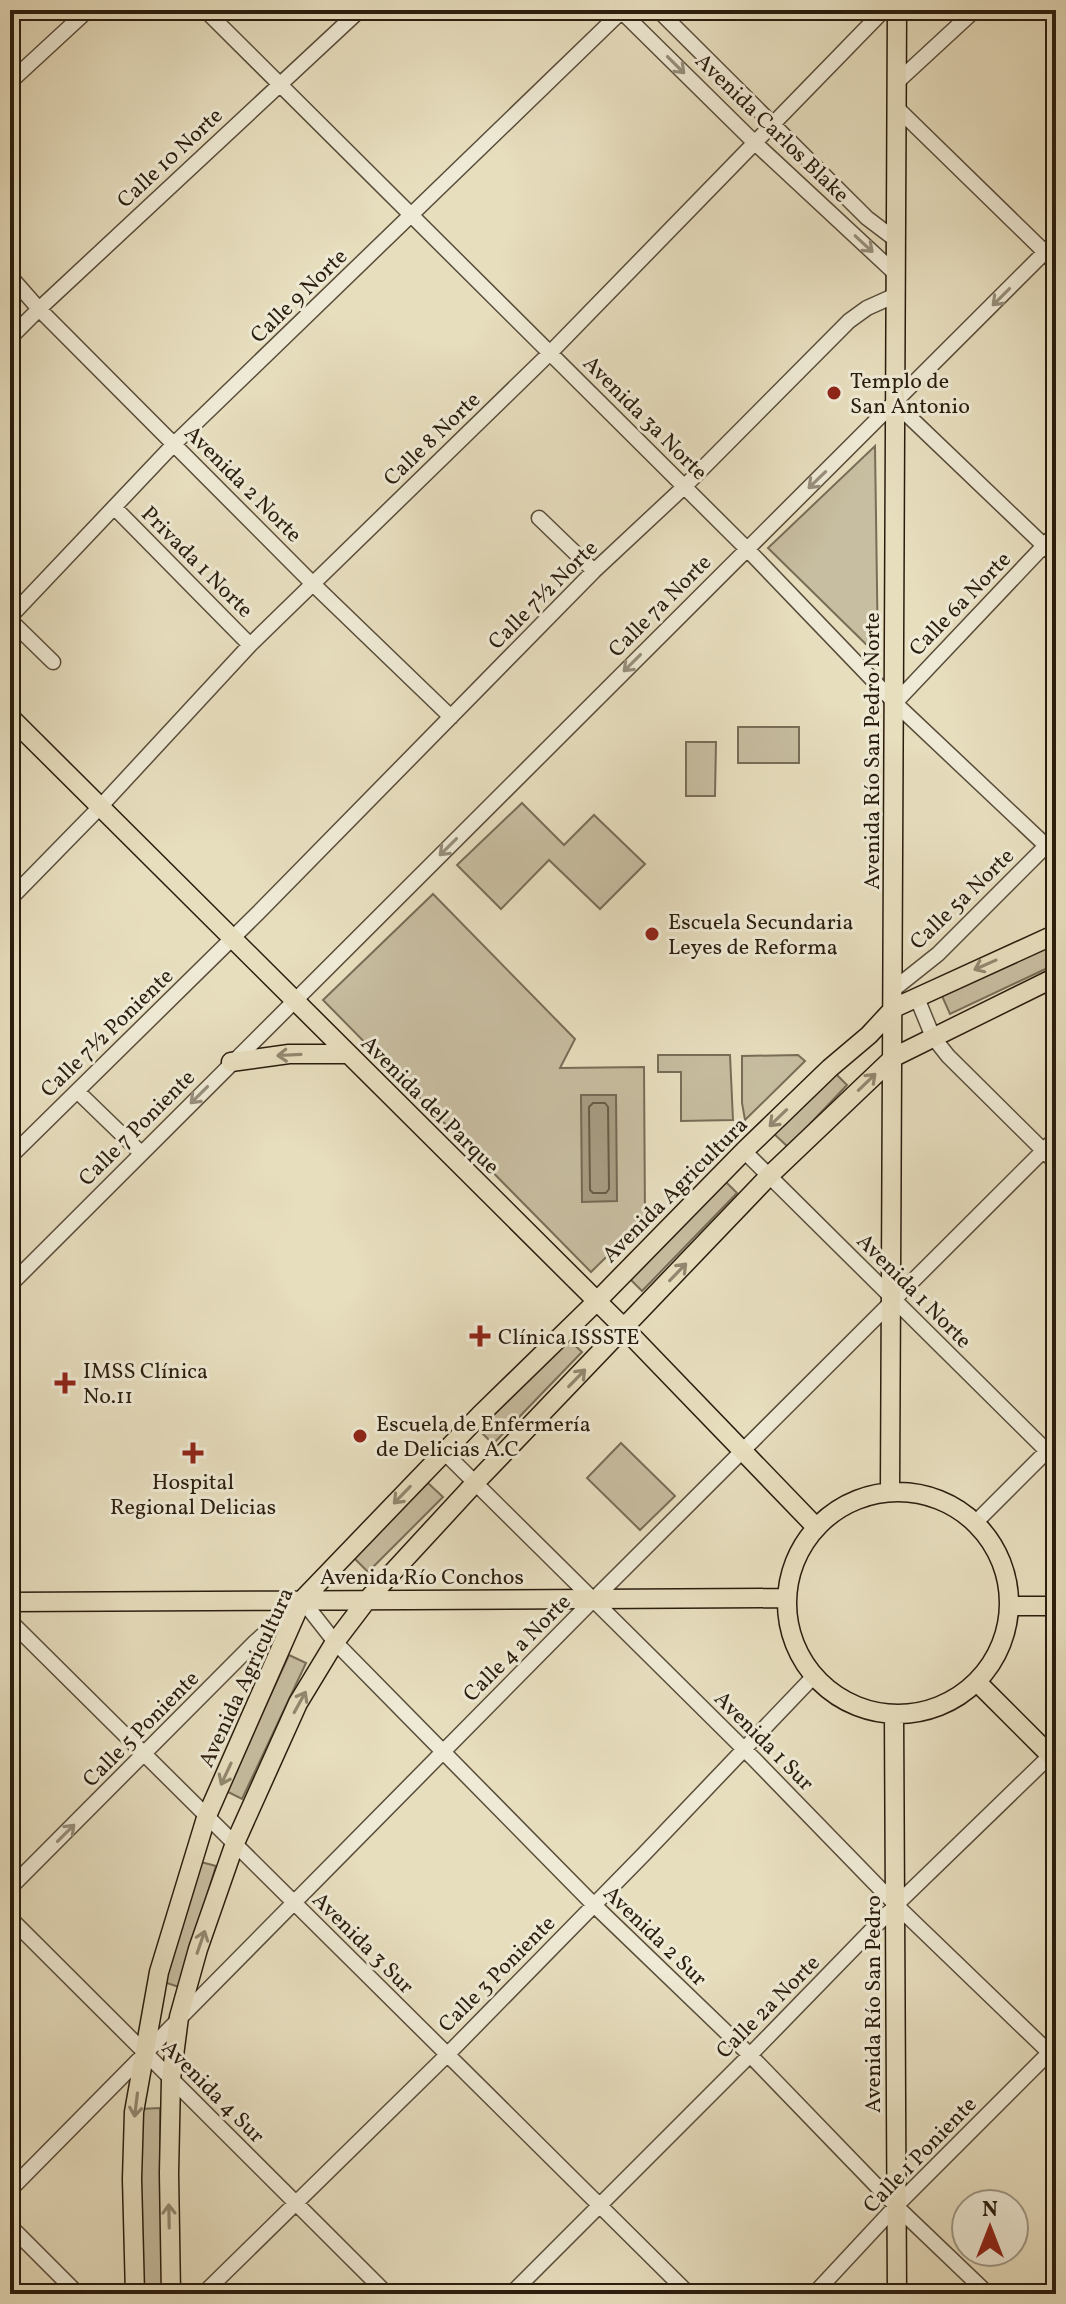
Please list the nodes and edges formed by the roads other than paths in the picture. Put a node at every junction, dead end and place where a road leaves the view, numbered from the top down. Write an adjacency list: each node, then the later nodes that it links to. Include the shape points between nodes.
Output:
1 (88, 10): 9 (street)
2 (205, 10): 11 (street, Avenida 3a Norte)
3 (360, 10): 11 (street, Calle 10 Norte)
4 (622, 10): 14 (street, Avenida Carlos Blake, one-way to 14); 15 (street, Calle 9 Norte)
5 (658, 10): 13 (street, Avenida Carlos Blake)
6 (884, 10): 13 (street, Calle 8 Norte)
7 (897, 10): 10 (main road, Avenida Río San Pedro Norte)
8 (975, 10): 10 (street)
9 (10, 82)
10 (897, 82): 12 (main road, Avenida Río San Pedro Norte)
11 (280, 85): 15 (street, Avenida 3a Norte); 22 (street, Calle 10 Norte)
12 (896, 107): 16 (main road, Avenida Río San Pedro Norte); 18 (street)
13 (772, 124): 14 (street, Calle 8 Norte); 16 (street, Avenida Carlos Blake)
14 (754, 142): 19 (street, Avenida Carlos Blake, one-way to 19); 24 (street, Calle 8 Norte)
15 (412, 216): 24 (street, Avenida 3a Norte); 26 (street, Calle 9 Norte)
16 (896, 240): 19 (main road, Avenida Río San Pedro Norte)
17 (1056, 241): 18 (street, Calle 7a Norte)
18 (1050, 258): 25 (street, Calle 7a Norte, one-way to 25)
19 (896, 274): 21 (main road, Avenida Río San Pedro Norte)
20 (10, 276): 22 (street, Avenida 2 Norte)
21 (896, 295): 25 (main road, Avenida Río San Pedro Norte); 27 (street, Calle 7½ Norte, via 849,321)
22 (39, 309): 23 (street, Calle 10 Norte); 26 (street, Avenida 2 Norte)
23 (10, 338)
24 (550, 353): 27 (street, Avenida 3a Norte); 35 (street, Calle 8 Norte)
25 (896, 404): 31 (street); 32 (street, Calle 7a Norte, one-way to 32); 39 (main road, Avenida Río San Pedro Norte)
26 (174, 444): 28 (street, Calle 9 Norte); 35 (street, Avenida 2 Norte)
27 (685, 486): 32 (street, Avenida 3a Norte); 34 (street, Calle 7½ Norte)
28 (114, 507): 36 (street, Calle 9 Norte); 37 (street, Privada 1 Norte)
29 (539, 518): 34 (street)
30 (1056, 533): 31 (street, Calle 6a Norte)
31 (1044, 545): 33 (street); 39 (street, Calle 6a Norte)
32 (747, 549): 39 (street, Avenida 3a Norte); 50 (street, Calle 7a Norte, one-way to 50)
33 (1056, 557)
34 (594, 571): 41 (street, Calle 7½ Norte)
35 (313, 584): 37 (street, Calle 8 Norte); 41 (street, Avenida 2 Norte)
36 (10, 619): 38 (street)
37 (250, 645): 42 (street, Calle 8 Norte)
38 (53, 662)
39 (895, 703): 43 (street, Avenida 3a Norte); 49 (main road, Avenida Río San Pedro Norte)
40 (10, 717): 42 (main road, Avenida del Parque)
41 (451, 717): 46 (street, Calle 7½ Norte)
42 (100, 807): 44 (street, Calle 8 Norte); 46 (main road, Avenida del Parque)
43 (1053, 846): 49 (street, Calle 5a Norte)
44 (10, 899)
45 (1056, 934): 48 (main road, Avenida Agricultura, one-way to 48)
46 (232, 938): 50 (main road, Avenida del Parque); 55 (street, Calle 7½ Poniente)
47 (1056, 977): 51 (main road)
48 (917, 998): 49 (main road, Avenida Agricultura); 51 (street)
49 (894, 999): 53 (main road, Avenida Río San Pedro Norte); 57 (main road, Avenida Agricultura, one-way to 57, via 869,1035)
50 (294, 1000): 52 (main road, Avenida del Parque); 54 (street, Calle 7 Poniente)
51 (933, 1037): 53 (main road); 58 (street)
52 (347, 1054): 54 (main road, one-way to 54); 65 (main road, Avenida del Parque)
53 (894, 1057): 62 (main road, one-way to 53); 64 (main road, Avenida Río San Pedro Norte)
54 (231, 1062): 59 (street, Calle 7 Poniente, one-way to 59)
55 (77, 1091): 59 (street); 60 (street, Calle 7½ Poniente)
56 (1056, 1138): 58 (street, Calle 4 a Norte)
57 (744, 1151): 62 (street, Avenida 1 Norte); 65 (main road, Avenida Agricultura)
58 (1043, 1151): 61 (street); 64 (street, Calle 4 a Norte)
59 (141, 1153): 63 (street, Calle 7 Poniente)
60 (10, 1157)
61 (1056, 1163)
62 (770, 1175): 64 (street, Avenida 1 Norte); 66 (main road, one-way to 62)
63 (10, 1285)
64 (893, 1299): 67 (street, Calle 4 a Norte); 68 (street, Avenida 1 Norte); 71 (main road, Avenida Río San Pedro Norte)
65 (596, 1302): 66 (main road, Avenida del Parque); 69 (main road, Avenida Agricultura)
66 (624, 1328): 67 (main road, Avenida del Parque); 70 (main road, one-way to 66)
67 (743, 1451): 73 (main road, Avenida del Parque); 75 (street, Calle 4 a Norte)
68 (1053, 1451): 72 (street)
69 (444, 1452): 70 (street, Avenida 1 Sur); 76 (main road, Avenida Agricultura, one-way to 76)
70 (475, 1483): 75 (street, Avenida 1 Sur); 77 (main road)
71 (890, 1491): 72 (main road, via 921,1493 951,1504); 73 (main road, via 838,1509)
72 (976, 1522): 79 (main road, via 995,1546 1007,1575)
73 (816, 1527): 74 (main road, via 791,1572)
74 (787, 1598): 75 (main road, Avenida Río Conchos); 83 (main road, via 798,1653)
75 (594, 1599): 77 (main road, Avenida Río Conchos); 86 (street, Avenida 1 Sur); 87 (street, Calle 4 a Norte)
76 (302, 1600): 77 (main road, Avenida Río Conchos); 78 (main road, Avenida Río Conchos); 82 (street, Avenida 2 Sur); 88 (street, Calle 5 Poniente); 90 (main road, Avenida Agricultura, one-way to 90)
77 (367, 1600): 82 (main road)
78 (10, 1602)
79 (1011, 1606): 80 (main road); 84 (main road, via 995,1660)
80 (1056, 1606)
81 (10, 1621): 88 (street, Avenida 3 Sur)
82 (335, 1642): 87 (street, Avenida 2 Sur); 91 (main road, one-way to 82, via 298,1703)
83 (814, 1676): 85 (main road, via 850,1703); 86 (street, Calle 3 Poniente)
84 (977, 1682): 85 (main road, via 953,1700 924,1711); 89 (main road)
85 (894, 1714): 95 (main road, Avenida Río San Pedro)
86 (743, 1749): 94 (street, Calle 3 Poniente); 95 (street, Avenida 1 Sur)
87 (443, 1752): 93 (street, Calle 4 a Norte); 94 (street, Avenida 2 Sur)
88 (144, 1756): 90 (street, Avenida 3 Sur); 92 (street, Calle 5 Poniente, one-way to 88)
89 (1054, 1756): 95 (street, Calle 2a Norte)
90 (206, 1818): 91 (street, Avenida 3 Sur); 98 (main road, Avenida Agricultura, via 159,1972)
91 (235, 1843): 93 (street, Avenida 3 Sur); 97 (main road, one-way to 91)
92 (10, 1888)
93 (293, 1902): 97 (street, Calle 4 a Norte); 100 (street, Avenida 3 Sur)
94 (594, 1905): 100 (street, Calle 3 Poniente); 101 (street, Avenida 2 Sur)
95 (896, 1905): 99 (street, Avenida 1 Sur); 101 (street, Calle 2a Norte); 106 (main road, Avenida Río San Pedro)
96 (10, 1918): 98 (street, Avenida 4 Sur)
97 (179, 2017): 98 (street, Calle 4 a Norte); 102 (main road)
98 (144, 2052): 102 (street, Avenida 4 Sur); 103 (street, Calle 4 a Norte); 109 (main road, Avenida Agricultura, one-way to 109, via 134,2112)
99 (1054, 2052): 106 (street, Calle 1 Poniente)
100 (447, 2055): 104 (street, Calle 3 Poniente); 105 (street, Avenida 3 Sur)
101 (750, 2055): 105 (street, Calle 2a Norte); 106 (street, Avenida 2 Sur)
102 (171, 2079): 104 (street, Avenida 4 Sur); 110 (main road, one-way to 102)
103 (10, 2190)
104 (295, 2203): 111 (street, Calle 3 Poniente); 112 (street, Avenida 4 Sur)
105 (601, 2205): 113 (street, Calle 2a Norte); 114 (street, Avenida 3 Sur)
106 (896, 2206): 115 (street, Calle 1 Poniente); 116 (main road, Avenida Río San Pedro); 117 (street, Avenida 2 Sur)
107 (10, 2226): 108 (street)
108 (78, 2294)
109 (135, 2294)
110 (171, 2294)
111 (203, 2294)
112 (387, 2294)
113 (511, 2294)
114 (689, 2294)
115 (814, 2294)
116 (897, 2294)
117 (988, 2294)

